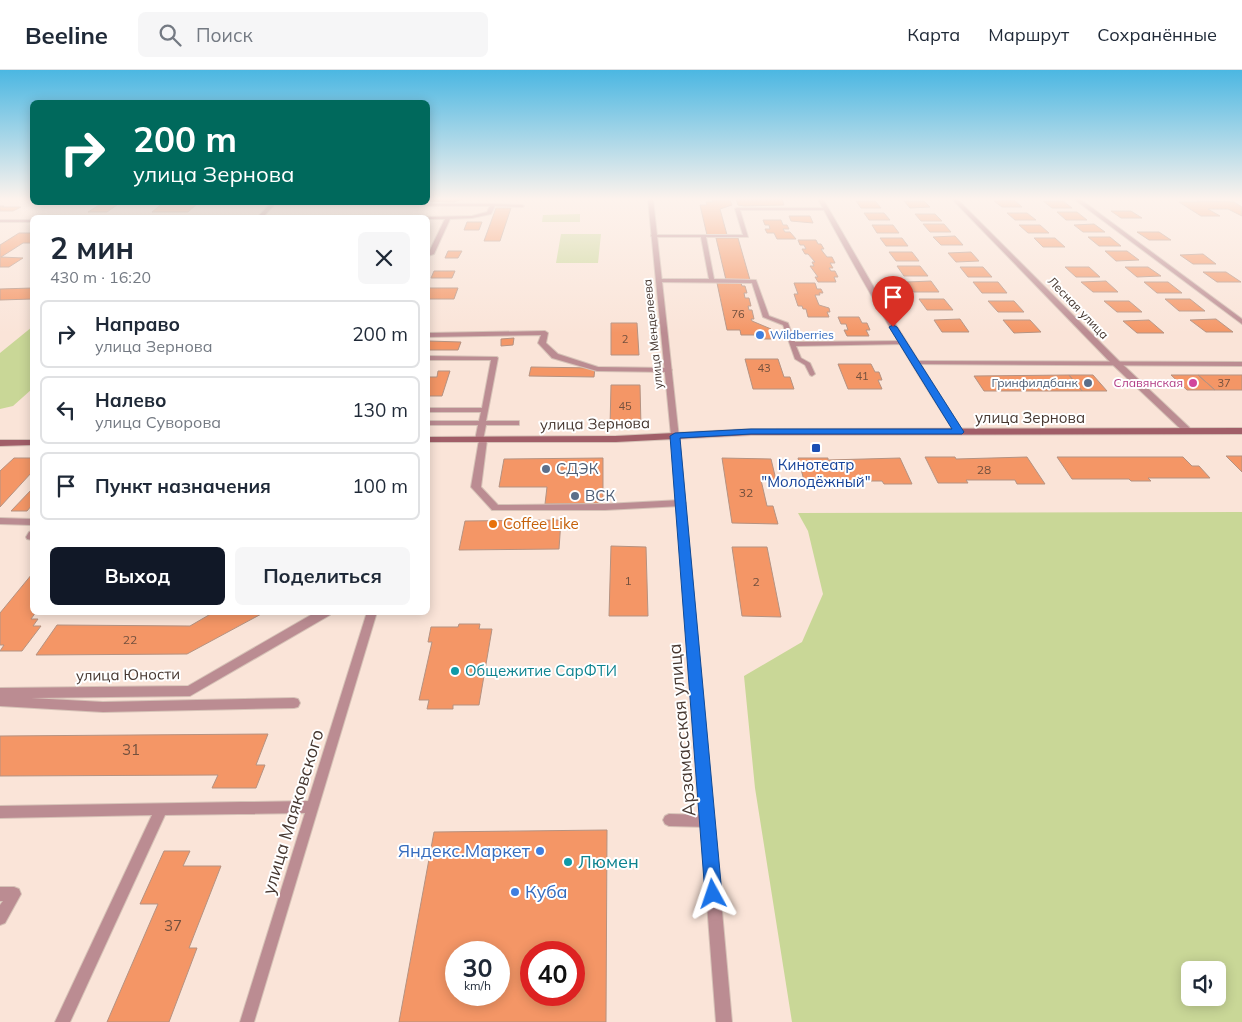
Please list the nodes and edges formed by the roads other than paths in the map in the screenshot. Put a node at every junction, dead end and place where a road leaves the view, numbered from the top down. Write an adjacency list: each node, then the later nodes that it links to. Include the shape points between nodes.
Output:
1 (436, 243): 7 (lane)
2 (654, 243): 8 (street, улица Менделеева)
3 (704, 243): 9 (lane)
4 (845, 243): 12 (street)
5 (997, 243): 15 (street, Лесная улица)
6 (1135, 243): 10 (street)
7 (430, 254)
8 (658, 281): 9 (lane); 18 (street, улица Менделеева)
9 (712, 281): 13 (lane, via 754,281 766,317 786,324)
10 (1242, 322)
11 (430, 335): 18 (street, via 545,333 542,343 554,356 597,369)
12 (903, 343): 13 (lane); 16 (street)
13 (792, 344): 19 (lane, via 798,359 808,364)
14 (430, 358): 21 (lane, via 495,358)
15 (1116, 362): 16 (lane); 17 (lane); 27 (street, Лесная улица)
16 (914, 363): 26 (street)
17 (1242, 364)
18 (668, 370): 28 (street, улица Менделеева)
19 (812, 374)
20 (430, 410): 21 (lane)
21 (485, 410): 23 (lane)
22 (430, 423): 23 (lane)
23 (482, 423): 24 (lane); 30 (lane)
24 (516, 423)
25 (1242, 431): 27 (main road, улица Зернова)
26 (959, 432): 27 (main road, улица Зернова); 28 (main road, улица Зернова, via 751,432)
27 (1188, 432)
28 (675, 436): 30 (main road, улица Зернова); 33 (street, Арзамасская улица)
29 (430, 440): 30 (main road, улица Зернова)
30 (481, 440): 33 (street, via 476,487 495,508)
31 (0, 443): 32 (main road)
32 (30, 443)
33 (681, 503): 45 (street, Арзамасская улица)
34 (0, 521): 35 (lane)
35 (30, 522)
36 (321, 615): 38 (street, улица Юности, via 190,690)
37 (371, 615): 41 (lane, улица Маяковского)
38 (0, 693)
39 (0, 701): 40 (street, улица Юности, via 104,707)
40 (294, 703)
41 (312, 807): 42 (lane); 49 (lane, улица Маяковского)
42 (161, 809): 43 (lane); 48 (lane)
43 (0, 812)
44 (669, 820): 45 (lane)
45 (707, 821): 50 (street, Арзамасская улица)
46 (0, 894): 47 (lane, via 14,894)
47 (0, 918)
48 (62, 1022)
49 (247, 1022)
50 (724, 1022)

